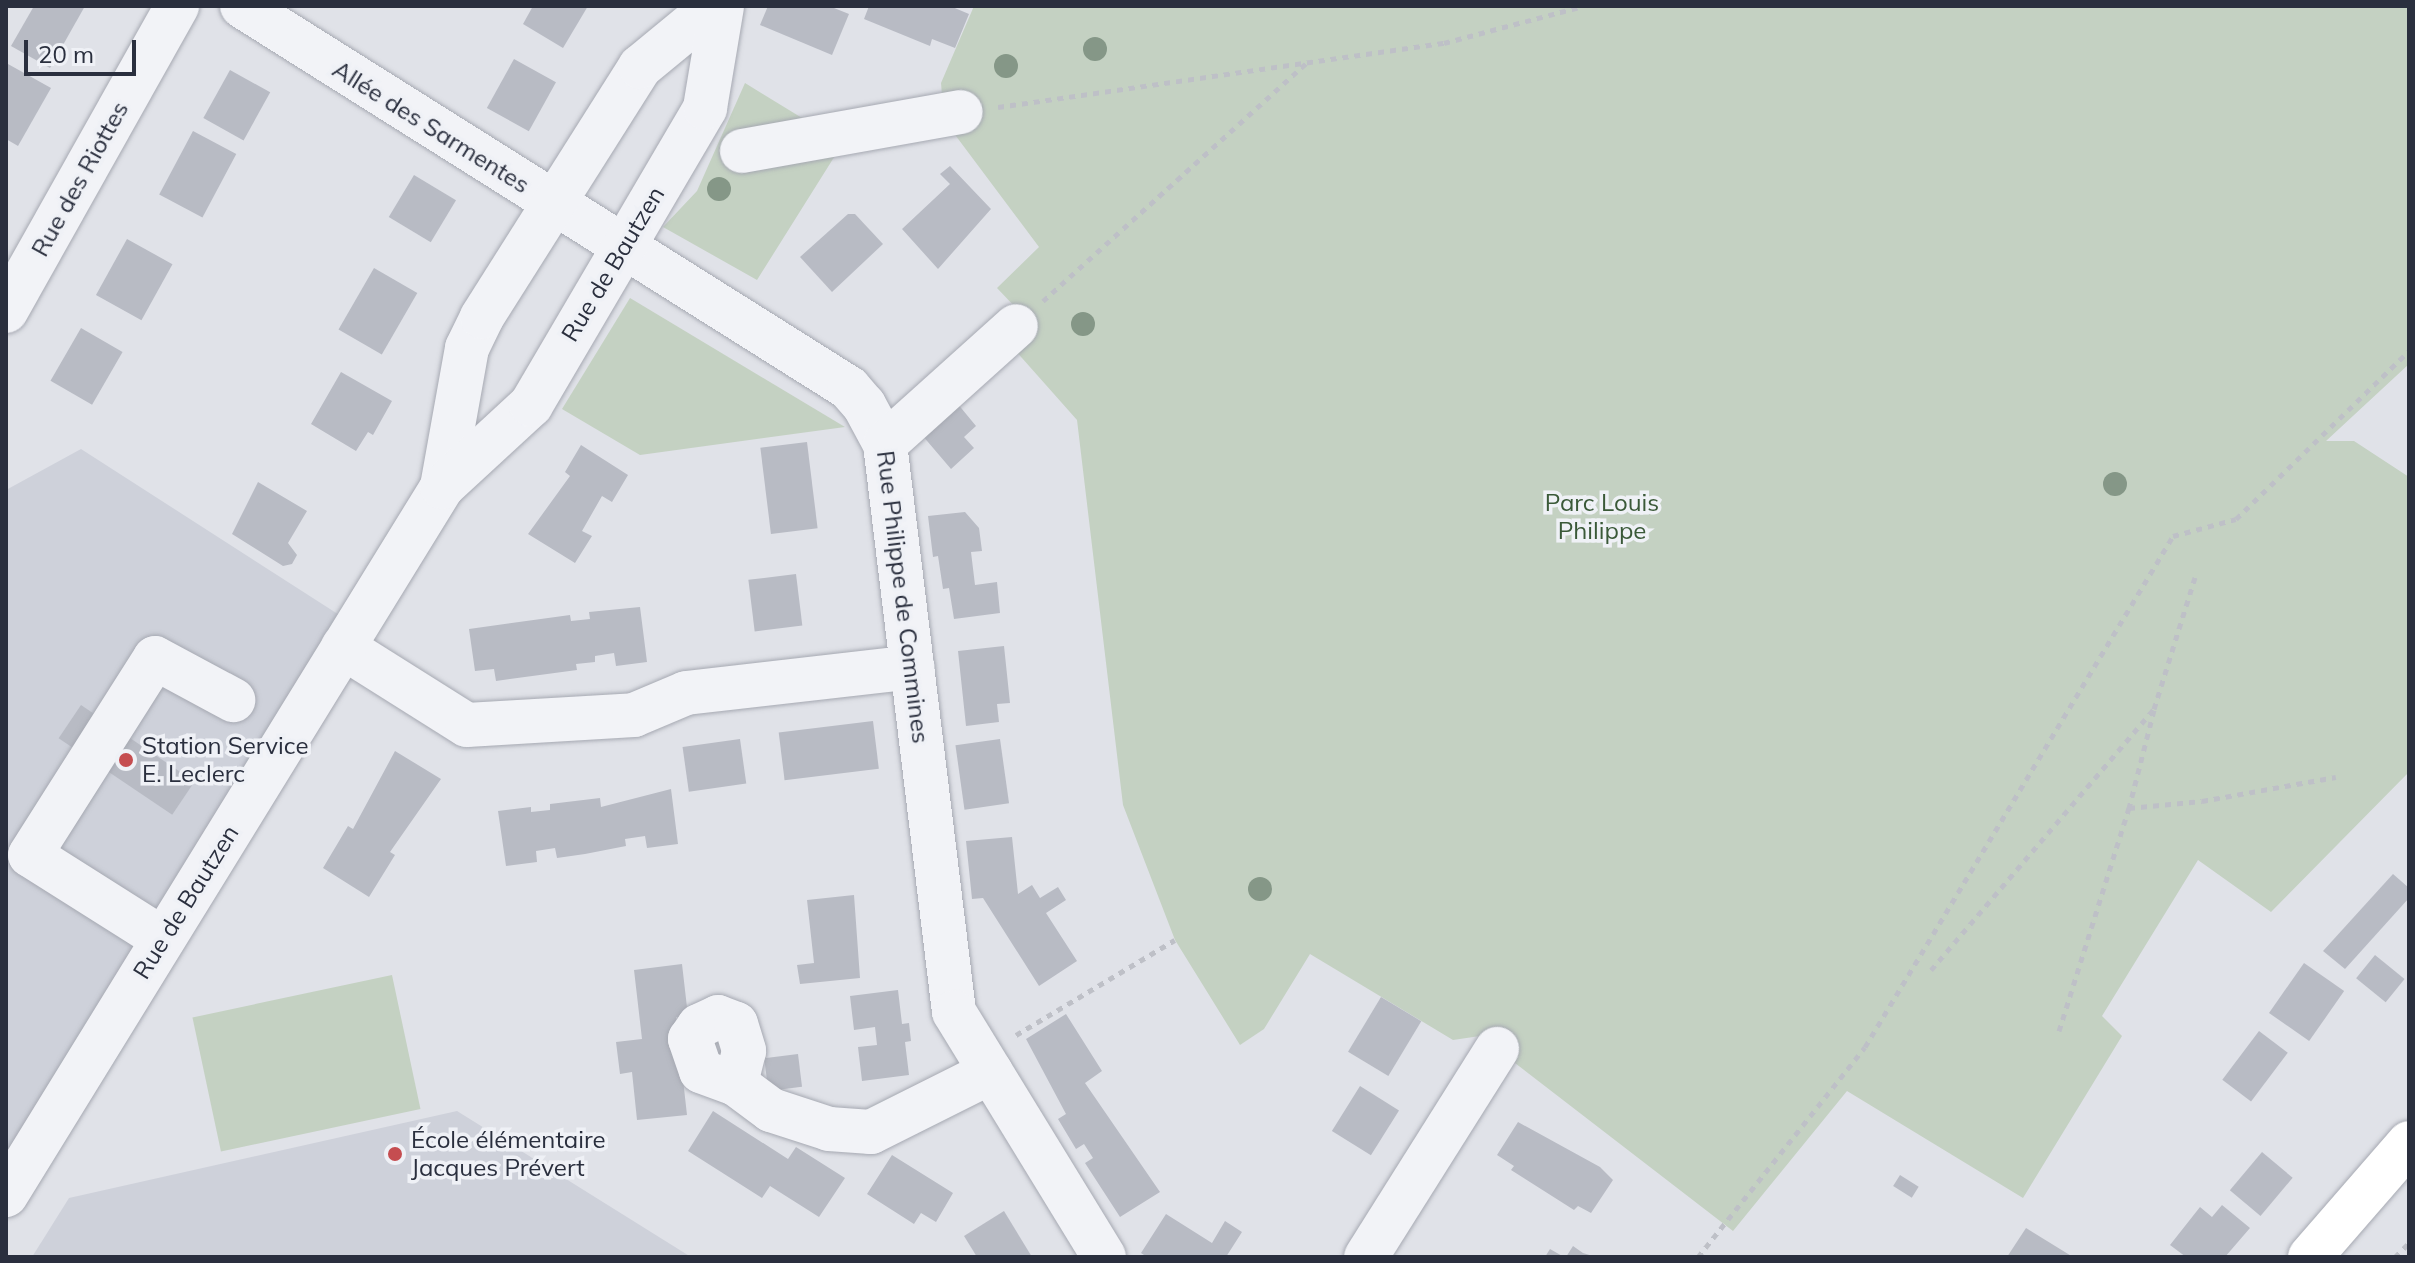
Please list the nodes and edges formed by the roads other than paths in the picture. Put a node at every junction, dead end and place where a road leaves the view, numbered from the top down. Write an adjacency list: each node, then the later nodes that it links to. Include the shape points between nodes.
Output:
1 (177, 6): 9 (street, Rue des Riottes)
2 (242, 6): 7 (street, Allée des Sarmentes)
3 (714, 6): 7 (street, Rue de Bautzen, via 640,67)
4 (722, 6): 6 (street, Rue de Bautzen, via 705,108)
5 (961, 112): 6 (street, via 759,162)
6 (697, 122): 8 (street, Rue de Bautzen)
7 (556, 206): 8 (street, Allée des Sarmentes); 12 (street, Rue de Bautzen, via 467,348)
8 (621, 248): 11 (street, Rue Philippe de Commines, via 849,388); 12 (street, Rue de Bautzen, via 531,405)
9 (6, 311)
10 (1016, 326): 11 (street)
11 (885, 444): 14 (street, Rue Philippe de Commines)
12 (442, 487): 13 (street, Rue de Bautzen)
13 (343, 647): 14 (street, via 467,725 634,715 686,693); 16 (street, Rue de Bautzen)
14 (913, 667): 18 (street, Rue Philippe de Commines, via 954,1012)
15 (233, 700): 16 (street, via 155,658 30,855)
16 (163, 939): 21 (street, Rue de Bautzen)
17 (1497, 1049): 23 (street)
18 (986, 1064): 19 (street, via 871,1132 829,1129 771,1110); 22 (street, Rue Philippe de Commines)
19 (736, 1084)
20 (2409, 1143): 24 (main road)
21 (6, 1195)
22 (1104, 1257)
23 (1366, 1257)
24 (2310, 1257)

